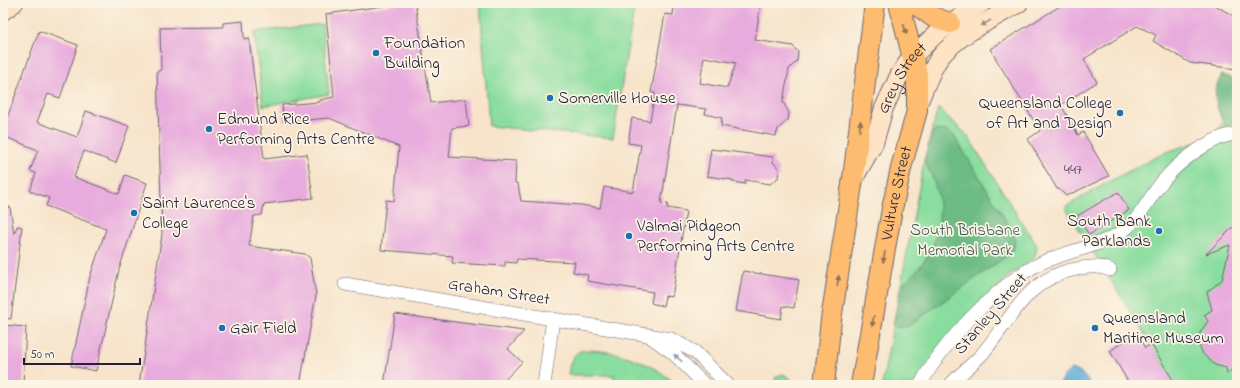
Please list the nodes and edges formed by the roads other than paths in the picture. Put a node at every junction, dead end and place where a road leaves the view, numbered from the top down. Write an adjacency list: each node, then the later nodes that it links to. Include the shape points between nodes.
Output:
1 (14, 3): 7 (street)
2 (875, 3): 12 (main road, one-way to 2)
3 (899, 3): 9 (main road, Vulture Street, one-way to 9)
4 (914, 3): 8 (main road, via 933,17)
5 (982, 3): 8 (street, Grey Street)
6 (1019, 3): 10 (street, Grey Street, one-way to 10, via 949,48 934,68)
7 (3, 11)
8 (950, 23): 9 (street, Grey Street)
9 (913, 55): 10 (main road, Vulture Street, via 918,84); 12 (street, Grey Street, via 895,84 884,108 874,143)
10 (917, 105): 21 (main road, Vulture Street, one-way to 21, via 892,209)
11 (1237, 134): 22 (street, via 1226,134 1182,162 1163,181 1137,219 1120,233 1105,241 1040,263 1007,286 983,307 939,354)
12 (854, 178): 20 (main road, one-way to 12, via 831,320)
13 (1110, 270): 23 (street, Stanley Street, via 1088,267 1063,271 1040,283 1028,293 982,353)
14 (345, 284): 15 (street, Graham Street)
15 (553, 319): 16 (street, Graham Street); 17 (street)
16 (647, 335): 18 (street, Graham Street, one-way to 16, via 673,353); 19 (street, Graham Street, via 670,339 688,348 710,365)
17 (544, 385)
18 (705, 385)
19 (728, 385)
20 (824, 385)
21 (861, 385)
22 (920, 385)
23 (950, 385)

